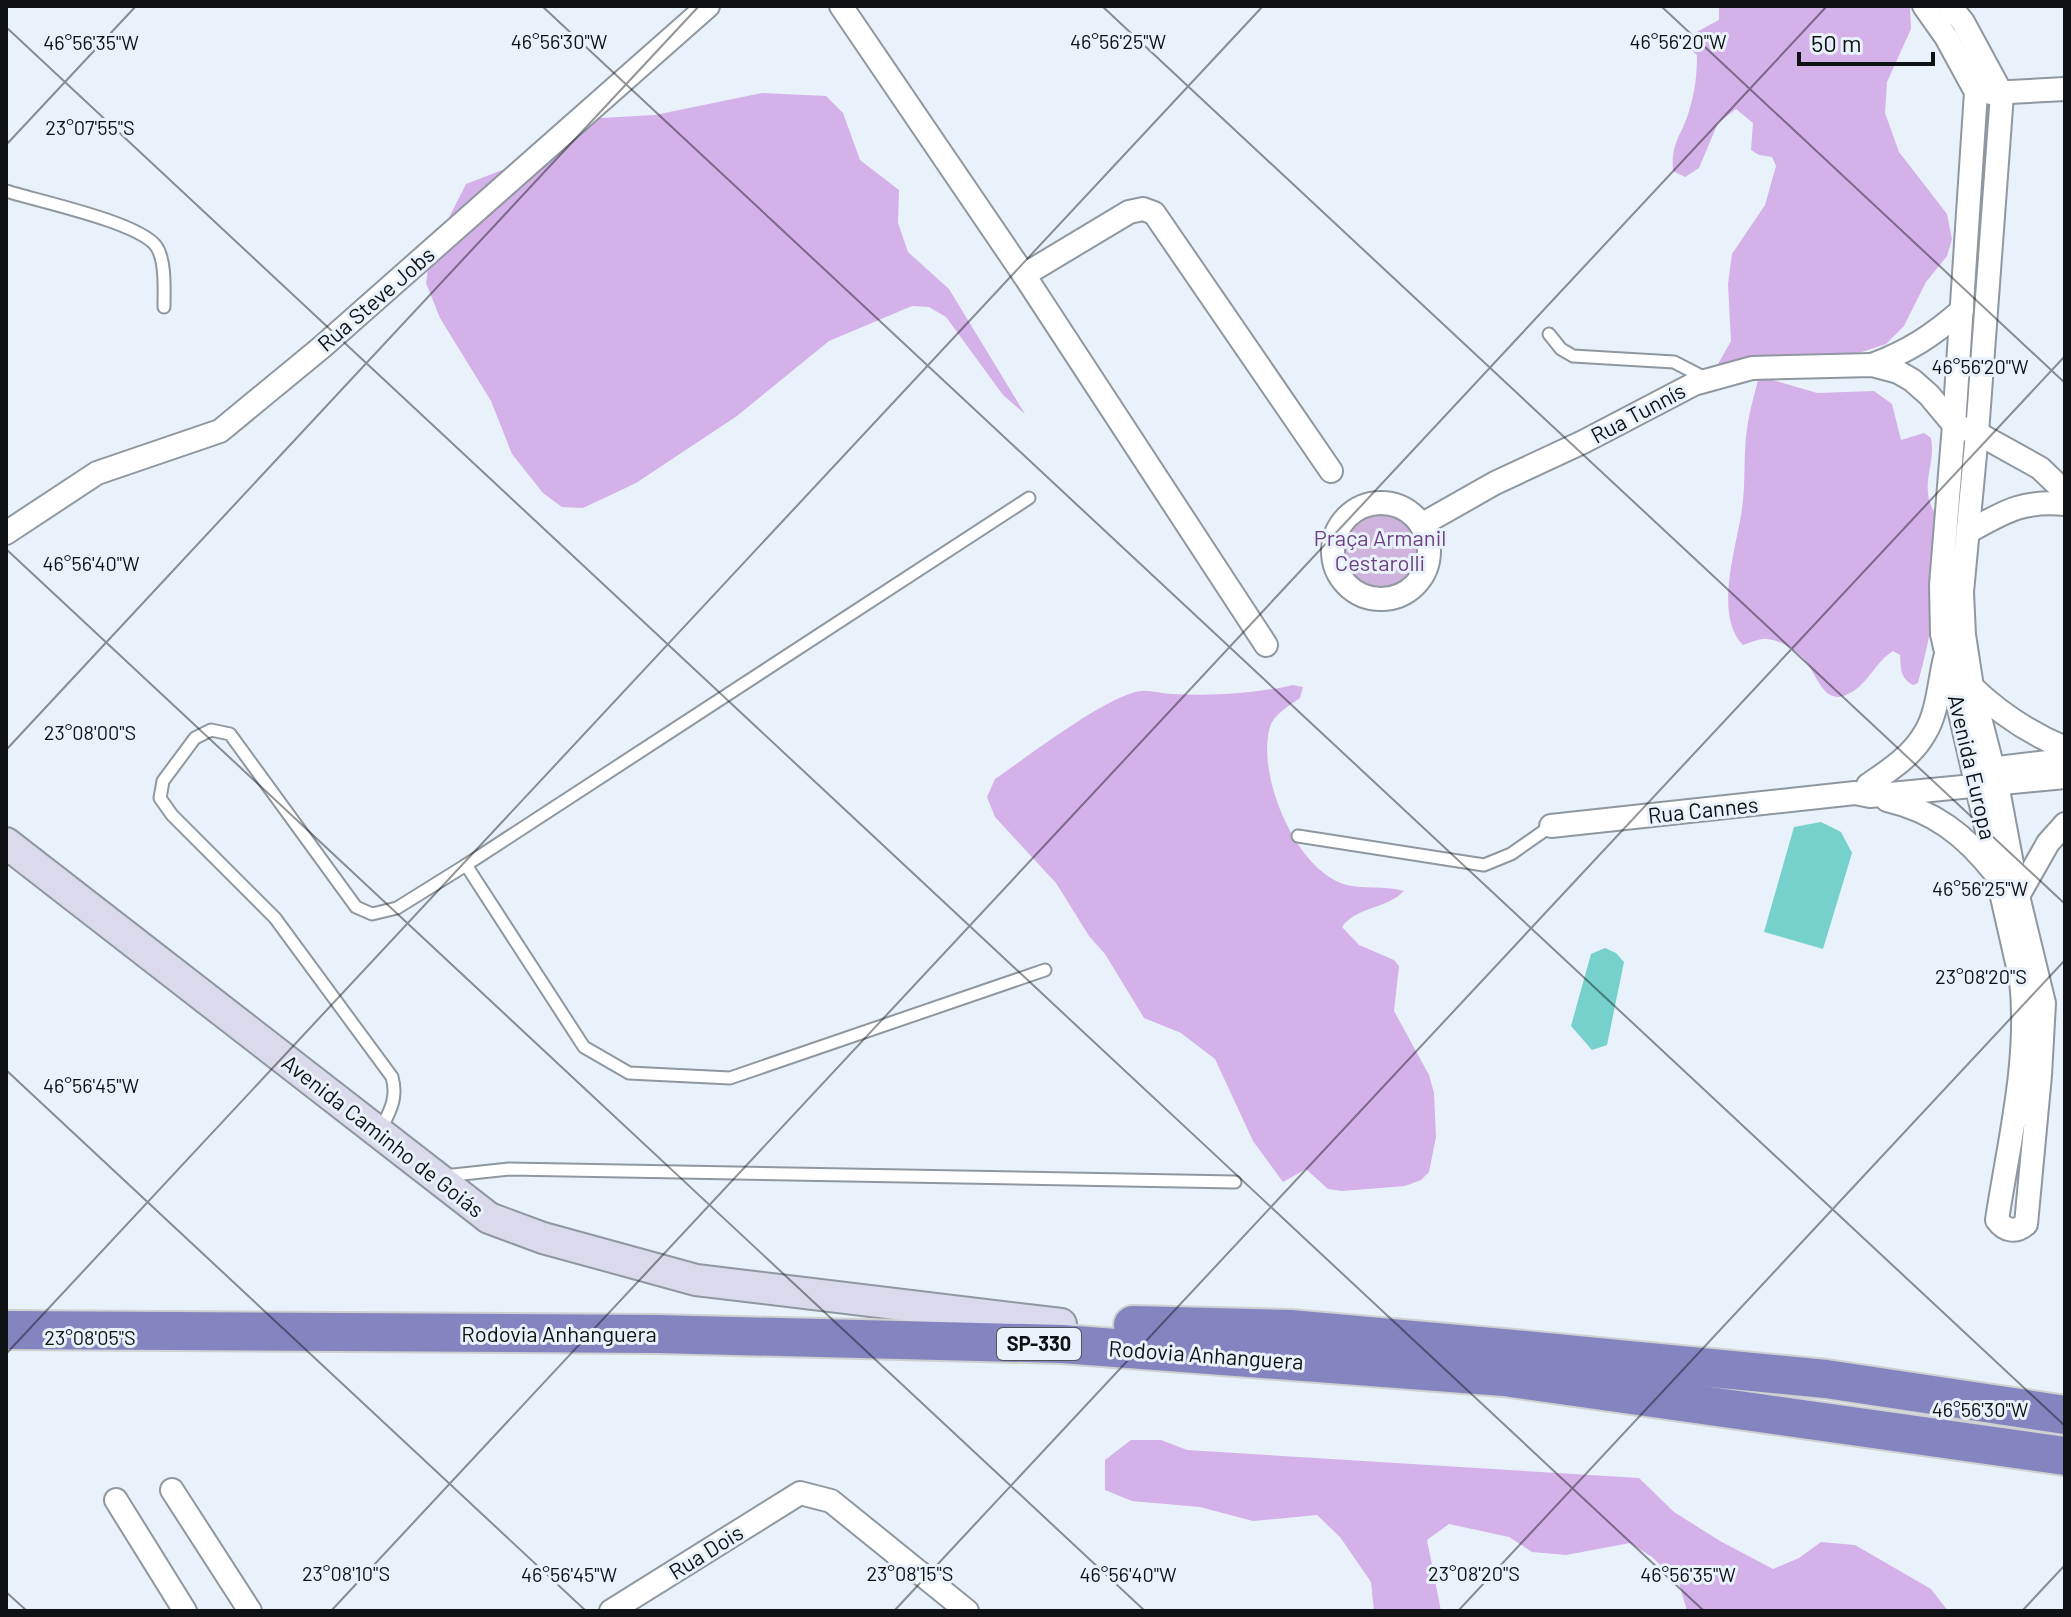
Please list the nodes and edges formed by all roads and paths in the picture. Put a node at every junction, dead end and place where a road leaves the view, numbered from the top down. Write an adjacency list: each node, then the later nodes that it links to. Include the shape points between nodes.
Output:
1 (708, 6): 23 (street, Rua Steve Jobs, via 220,431 97,473)
2 (841, 6): 9 (street)
3 (1924, 6): 6 (street)
4 (1950, 6): 7 (street)
5 (2065, 89): 7 (street)
6 (1976, 92): 7 (street); 11 (street, Avenida Europa)
7 (2002, 94): 16 (street, Avenida Europa)
8 (6, 191): 10 (lane, via 129,227 156,246 164,274)
9 (1024, 275): 17 (street, via 1129,212 1154,213); 24 (street)
10 (164, 307)
11 (1962, 310): 13 (street, via 1905,353); 15 (street, Avenida Europa)
12 (1549, 334): 14 (lane, via 1573,356 1674,362)
13 (1872, 365): 14 (street, Rua Tunnís, via 1752,368); 15 (street, via 1912,380)
14 (1709, 380): 21 (street, Rua Tunnís, via 1495,483)
15 (1954, 425): 16 (street); 25 (street, Avenida Europa, via 1941,585)
16 (1977, 433): 18 (street, via 2040,468); 22 (street, Avenida Europa)
17 (1331, 471)
18 (2065, 492)
19 (1029, 498): 36 (lane)
20 (2065, 504): 22 (street, via 2022,505)
21 (1421, 525): 21 (street, via 1397,505 1366,505 1341,524 1334,539 1336,570 1357,593 1372,598 1403,593 1416,584 1429,555)
22 (1968, 532): 26 (street, Avenida Europa, via 1962,592)
23 (6, 533)
24 (1266, 645)
25 (1946, 653): 26 (street); 30 (street, Avenida Europa); 31 (street, via 1925,734 1903,761)
26 (1972, 687): 27 (street, via 2007,718); 30 (street, Avenida Europa)
27 (2065, 748)
28 (2065, 760): 30 (street, Rua Cannes)
29 (2065, 777): 30 (street, Rua Cannes)
30 (1986, 778): 31 (street, Rua Cannes); 37 (street, Avenida Europa); 38 (street, Avenida Europa)
31 (1864, 791): 33 (street, Rua Cannes); 37 (street, via 1933,815)
32 (2065, 824): 38 (street)
33 (1551, 826): 34 (lane, via 1511,854 1484,865)
34 (1298, 836)
35 (6, 843): 41 (main road, Avenida Caminho de Goiás)
36 (466, 865): 39 (lane, via 584,1047 629,1073 730,1078); 41 (lane, via 397,908 372,914 356,907 230,734 211,730 195,738 163,781 160,798 172,815 275,918 392,1077 395,1100)
37 (1995, 873): 40 (street, Avenida Europa, via 2021,980)
38 (2018, 896): 40 (street, Avenida Europa)
39 (1045, 970)
40 (2044, 1004): 40 (street, Avenida Europa, via 2020,1074 1997,1220 2010,1230 2026,1224)
41 (379, 1133): 42 (main road, Avenida Caminho de Goiás)
42 (435, 1177): 43 (lane, via 509,1169); 45 (main road, Avenida Caminho de Goiás, via 489,1218 696,1280)
43 (1235, 1182)
44 (6, 1307): 45 (highway, Rodovia Anhanguera / SP-330)
45 (1061, 1324): 47 (highway, Rodovia Anhanguera / SP-330, via 1290,1329 1826,1379)
46 (6, 1330): 48 (highway, Rodovia Anhanguera / SP-330, via 657,1334 1062,1344 1504,1377)
47 (2065, 1415)
48 (2065, 1456)
49 (172, 1490): 52 (street)
50 (116, 1500): 51 (street)
51 (185, 1611)
52 (250, 1611)
53 (611, 1611): 54 (street, Rua Dois, via 800,1493 831,1501)
54 (967, 1611)

